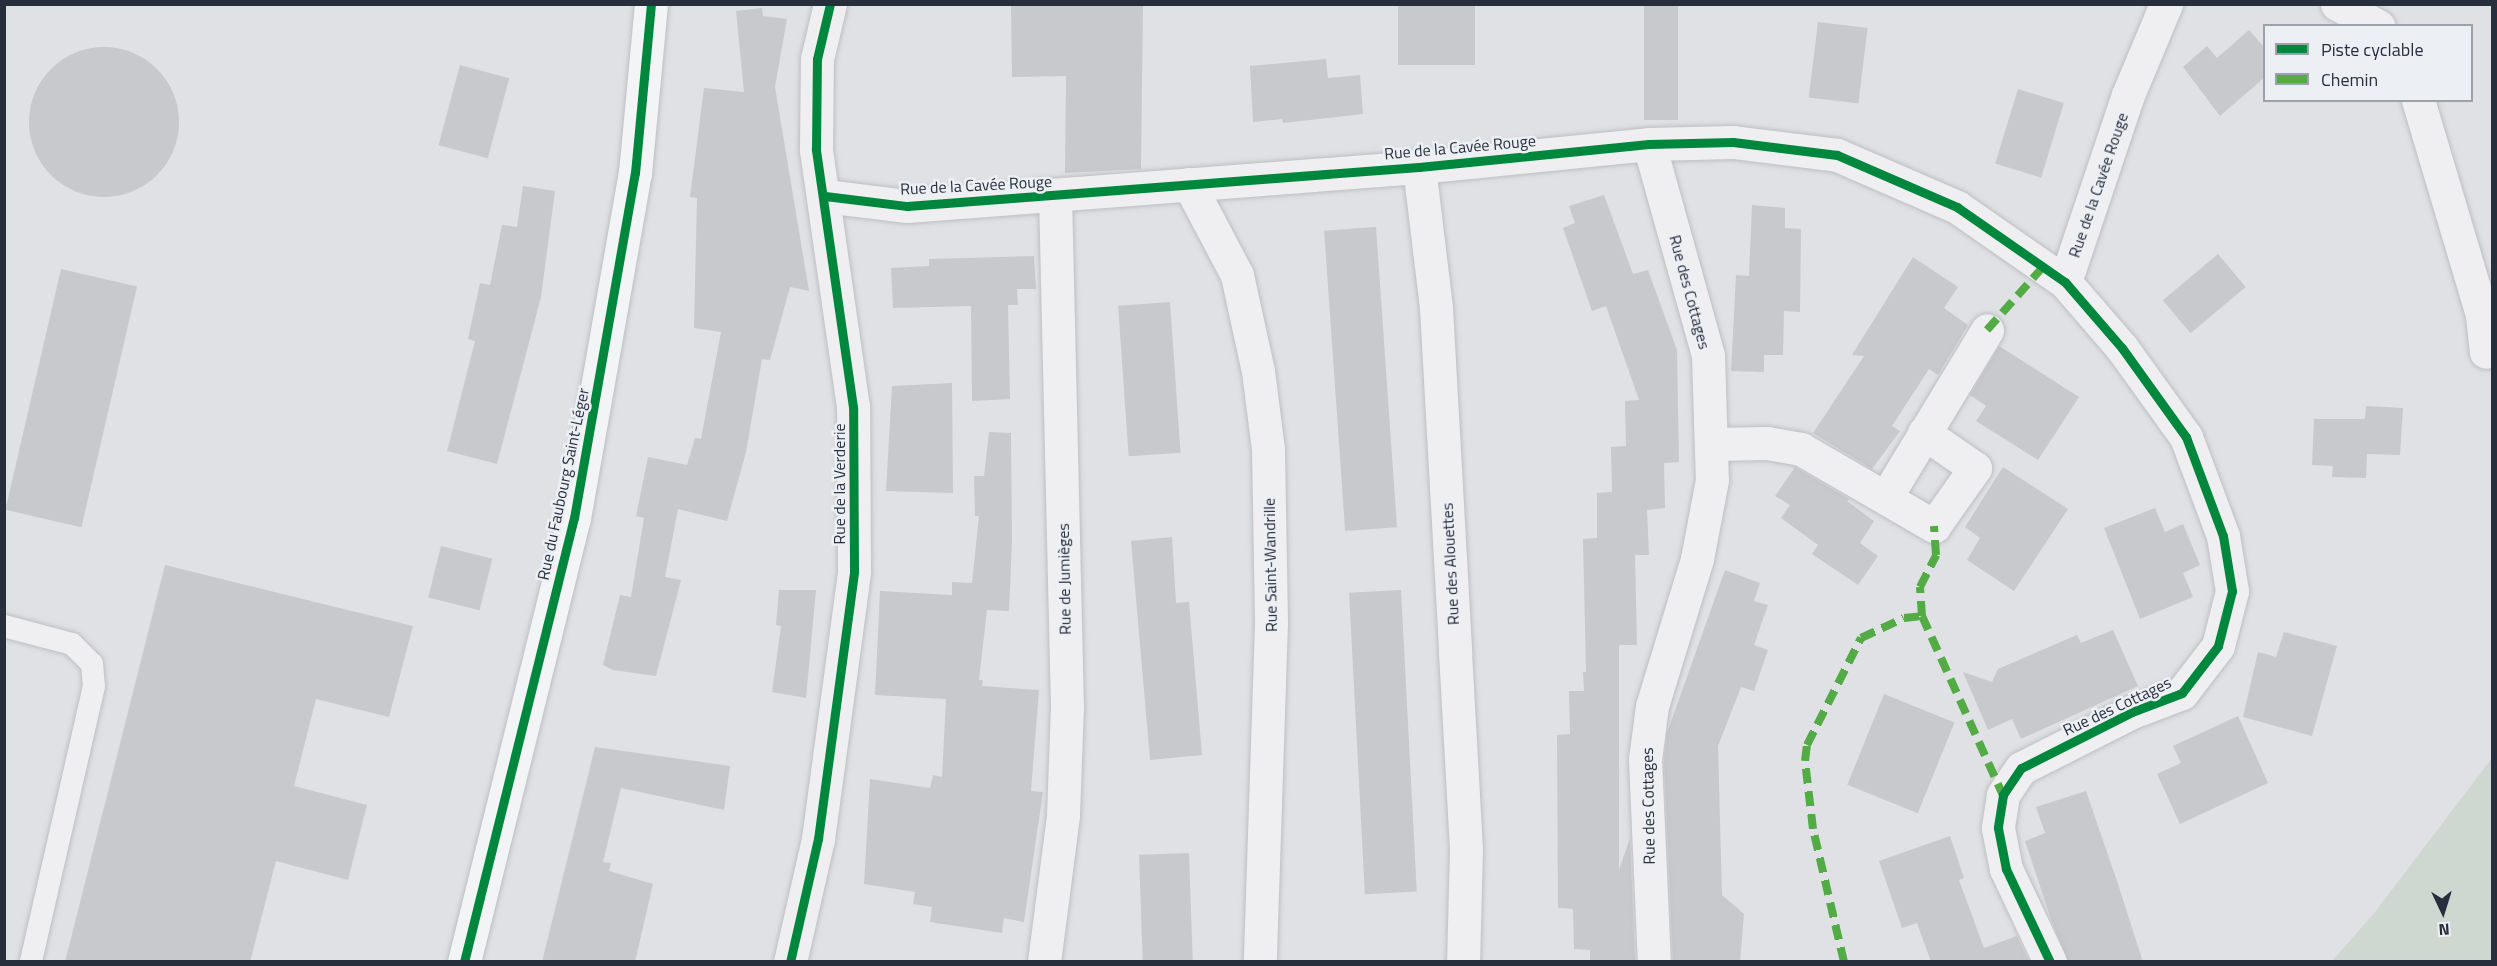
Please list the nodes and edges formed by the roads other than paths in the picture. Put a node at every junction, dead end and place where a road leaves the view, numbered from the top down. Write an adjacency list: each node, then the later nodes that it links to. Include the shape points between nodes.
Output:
1 (651, 4): 21 (main road, Rue du Faubourg Saint-Léger, via 635,173 574,518)
2 (830, 4): 11 (street, Rue de la Verderie, via 817,59 816,149)
3 (2166, 4): 12 (street, Rue de la Cavée Rouge, via 2128,95)
4 (2337, 4): 5 (street)
5 (2374, 24)
6 (2419, 102): 13 (street)
7 (1649, 144): 8 (street, Rue de la Cavée Rouge); 12 (street, Rue de la Cavée Rouge, via 1733,142 1837,155 1957,207); 17 (street, Rue des Cottages, via 1708,356)
8 (1419, 167): 9 (street, Rue de la Cavée Rouge); 25 (street, Rue des Alouettes, via 1436,308 1455,640 1466,849)
9 (1189, 184): 10 (street, Rue de la Cavée Rouge); 24 (street, Rue Saint-Wandrille, via 1237,275 1258,371 1268,449 1271,623)
10 (1055, 195): 11 (street, Rue de la Cavée Rouge, via 907,206); 23 (street, Rue de Jumièges, via 1067,708 1063,815)
11 (825, 196): 22 (street, Rue de la Verderie, via 853,407 854,571 818,839)
12 (2065, 282): 27 (street, Rue des Cottages, via 2122,348 2186,437 2223,536 2232,591 2218,646 2182,693 2132,712 2020,768 2003,795 1998,828 2006,868)
13 (2487, 314): 15 (street)
14 (1987, 330): 16 (street)
15 (2486, 352)
16 (1924, 433): 18 (street); 18 (street, via 1975,468 1934,526)
17 (1711, 444): 18 (street, via 1767,443 1801,449); 26 (street, Rue des Cottages, via 1712,480 1697,559 1652,706 1645,759)
18 (1886, 497)
19 (4, 626): 20 (lane, via 72,644 92,664 94,686)
20 (31, 962)
21 (464, 962)
22 (790, 962)
23 (1044, 962)
24 (1260, 962)
25 (1463, 962)
26 (1654, 962)
27 (2050, 962)

